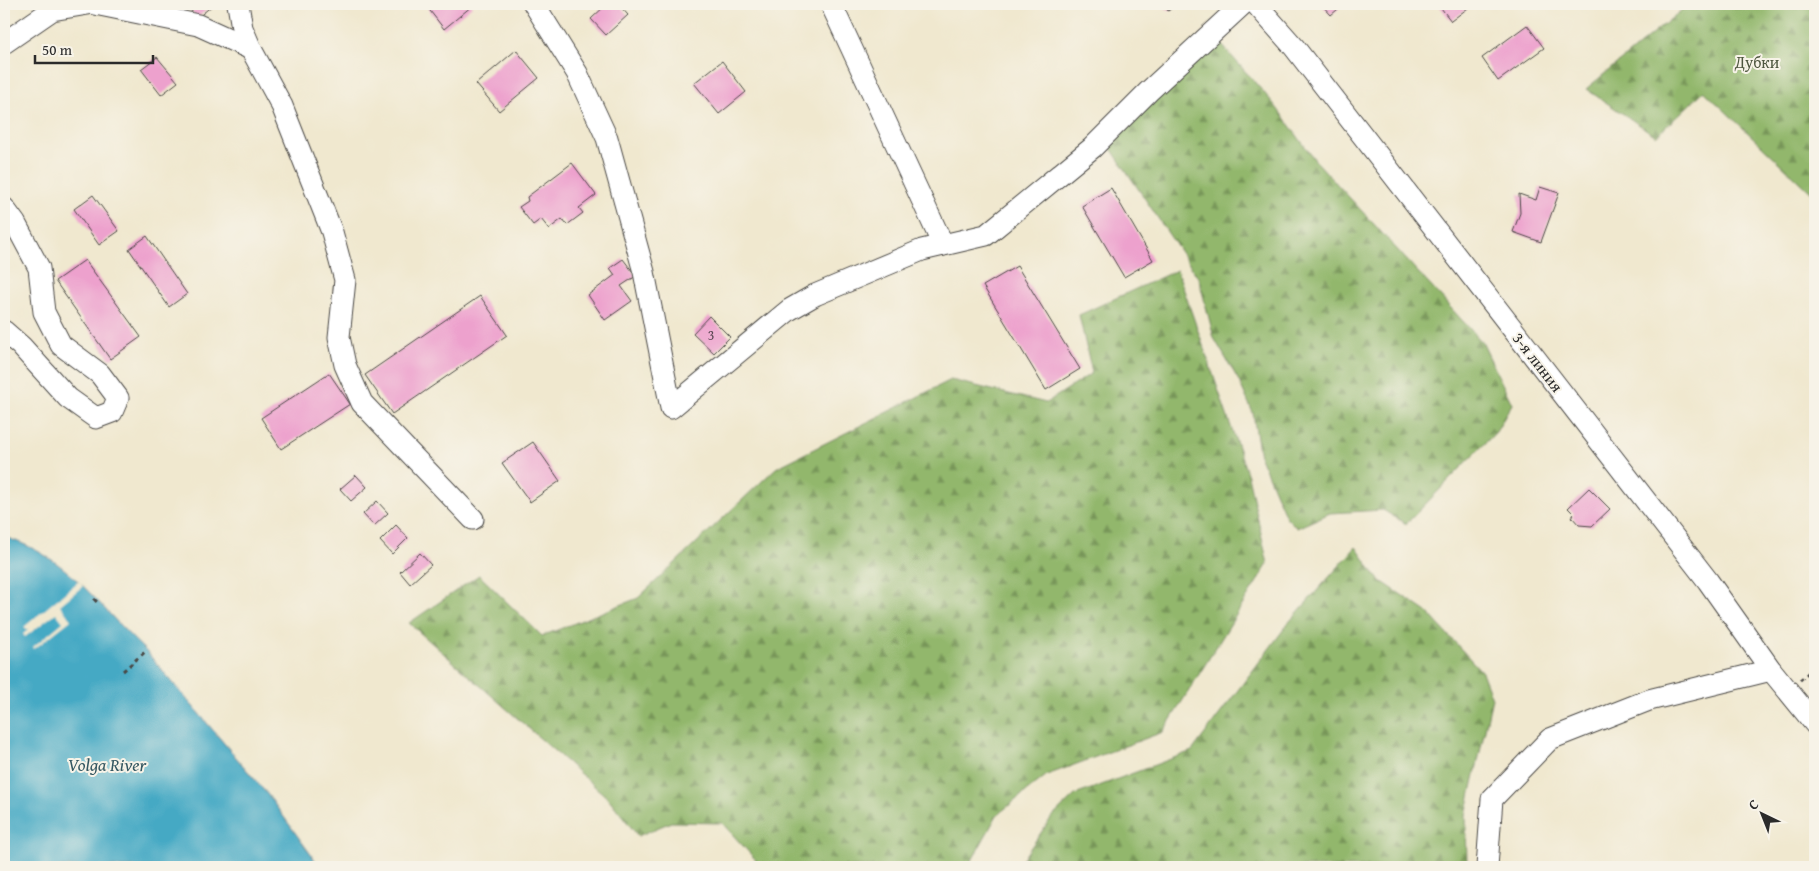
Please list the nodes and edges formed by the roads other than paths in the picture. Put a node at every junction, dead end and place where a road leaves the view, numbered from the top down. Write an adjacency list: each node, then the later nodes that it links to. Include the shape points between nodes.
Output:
1 (88, 4): 8 (street, via 52,10)
2 (95, 4): 9 (street, via 198,25)
3 (238, 4): 9 (street, via 242,28)
4 (534, 4): 11 (street, via 578,73 607,138 644,272 671,408 789,310 815,295 922,250)
5 (831, 4): 11 (street)
6 (1243, 4): 11 (street, via 1092,148 986,235)
7 (1256, 4): 14 (street, 3-я линия, via 1307,63 1702,573)
8 (4, 43)
9 (251, 49): 13 (street, via 282,106 332,232 344,280 339,337 345,365 362,403)
10 (10, 216): 12 (street, via 39,268 44,312 61,344 100,374 118,398 112,412 96,418 68,398)
11 (943, 246)
12 (4, 331)
13 (473, 519)
14 (1771, 670): 15 (street, 3-я линия); 16 (street, via 1649,700 1550,739 1492,799)
15 (1815, 724)
16 (1487, 867)

